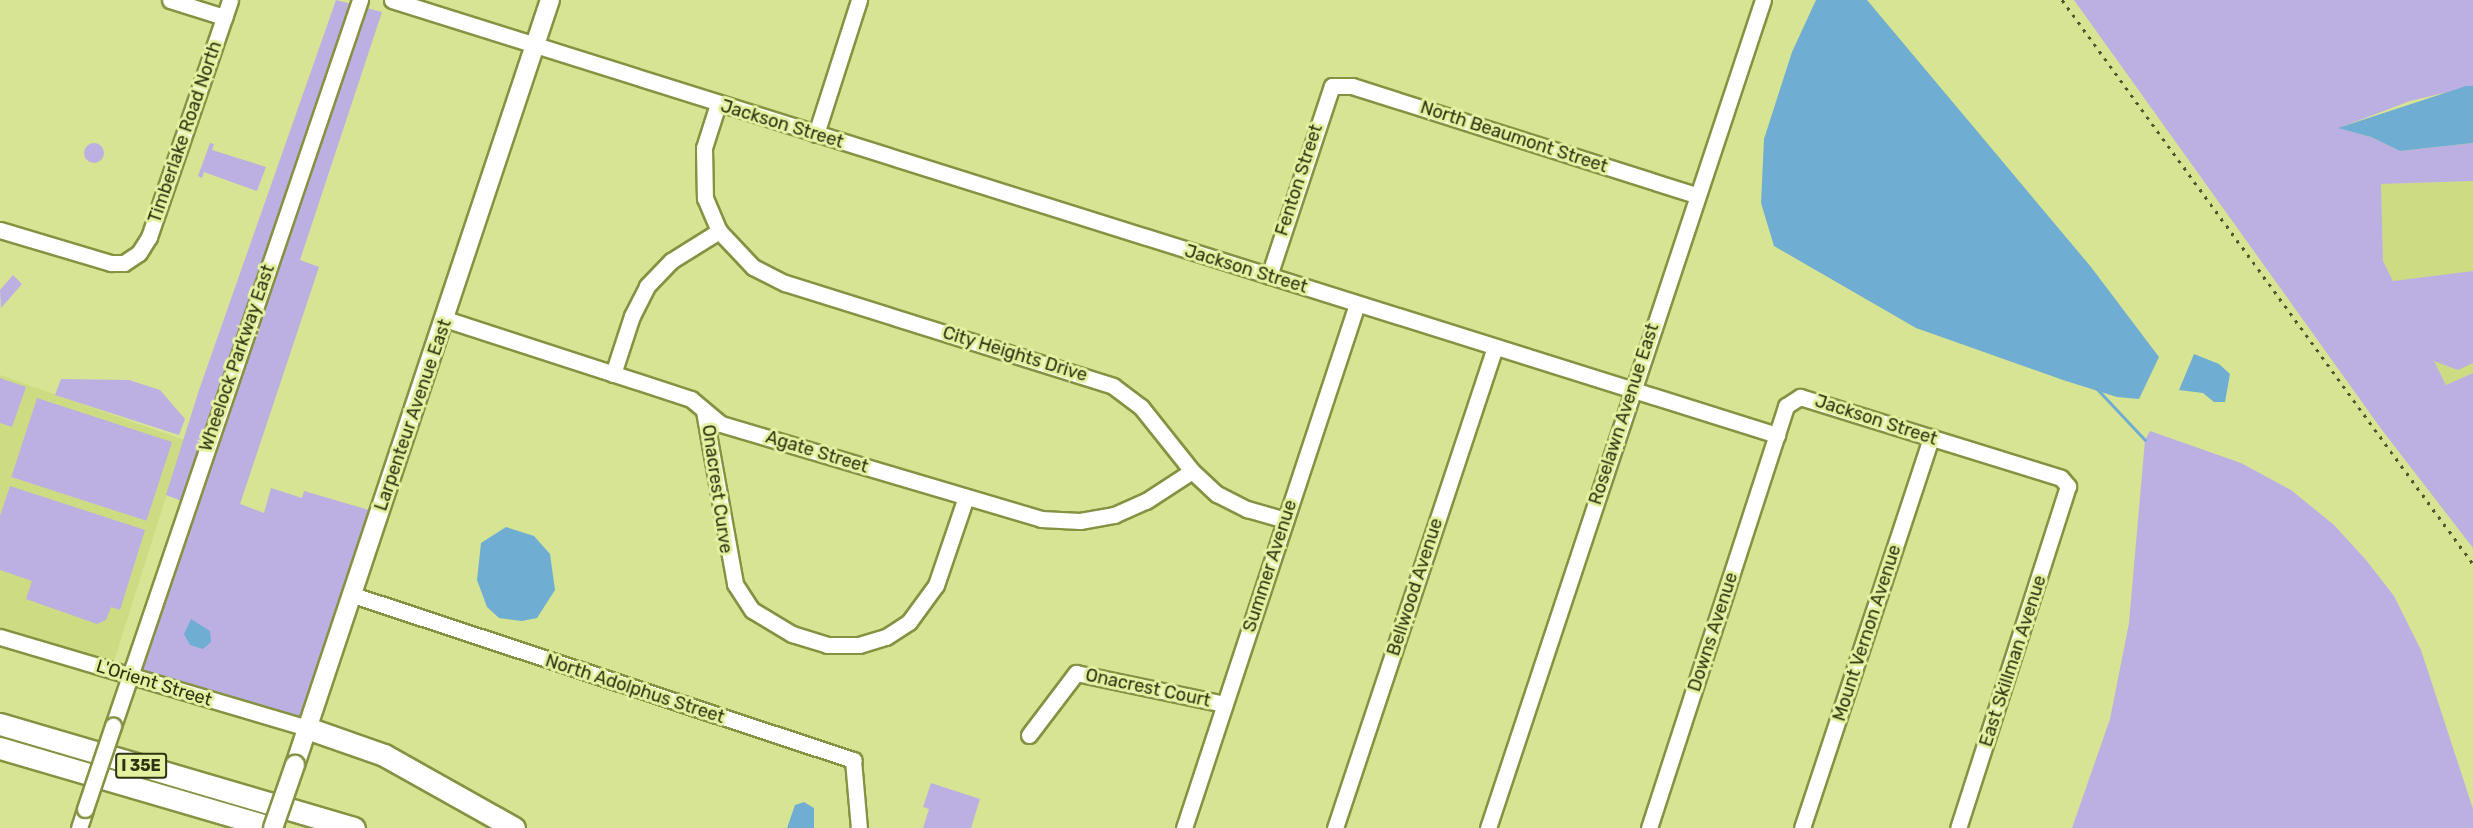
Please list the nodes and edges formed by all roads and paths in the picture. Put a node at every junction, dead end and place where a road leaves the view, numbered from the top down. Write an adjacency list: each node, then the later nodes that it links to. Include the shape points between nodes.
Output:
1 (170, 0): 8 (street)
2 (230, 0): 8 (street, Timberlake Road North)
3 (360, 0): 31 (street, Wheelock Parkway East)
4 (392, 0): 9 (street, Jackson Street)
5 (550, 0): 9 (main road, Larpenteur Avenue East)
6 (860, 0): 12 (street)
7 (1763, 0): 13 (street, Roselawn Avenue East)
8 (224, 17): 14 (street, Timberlake Road North, via 149,237 131,259 107,262)
9 (535, 46): 11 (street, Jackson Street); 18 (main road, Larpenteur Avenue East)
10 (1332, 86): 13 (street, North Beaumont Street, via 1352,86); 16 (street, Fenton Street)
11 (718, 104): 12 (street, Jackson Street); 15 (street, via 702,165 705,198)
12 (816, 134): 16 (street, Jackson Street)
13 (1696, 195): 21 (street, Roselawn Avenue East)
14 (0, 230)
15 (719, 231): 20 (street, via 671,261 647,286 632,316); 25 (street, City Heights Drive, via 753,267 785,283 1113,386 1141,407)
16 (1269, 276): 17 (street, Jackson Street)
17 (1357, 304): 19 (street, Jackson Street); 28 (street, Summer Avenue)
18 (446, 319): 20 (street, Agate Street); 29 (main road, Larpenteur Avenue East)
19 (1495, 347): 21 (street, Jackson Street); 43 (street, Bellwood Avenue)
20 (613, 374): 22 (street, Agate Street, via 691,399)
21 (1632, 390): 23 (street, Jackson Street); 44 (street, Roselawn Avenue East)
22 (704, 411): 27 (street, Agate Street, via 721,424); 27 (street, Onacrest Curve, via 735,584 752,610 792,634 827,645 859,645 886,637 909,622 936,585)
23 (1777, 435): 24 (street, Jackson Street, via 1787,403 1800,397); 45 (street, Downs Avenue)
24 (1931, 437): 26 (street, Jackson Street, via 2061,478 2068,486); 46 (street, Mount Vernon Avenue)
25 (1192, 471): 27 (street, Agate Street, via 1131,509 1080,521 1041,519); 28 (street, City Heights Drive, via 1232,503)
26 (2067, 493): 47 (street, East Skillman Avenue)
27 (966, 497)
28 (1285, 520): 32 (street, Summer Avenue)
29 (353, 595): 34 (main road, Larpenteur Avenue East); 41 (street, North Adolphus Street, via 853,760)
30 (0, 637): 31 (street, L'Orient Street)
31 (130, 675): 34 (street, L'Orient Street); 37 (street, Wheelock Parkway East, bridge)
32 (1225, 704): 35 (street, Onacrest Court, via 1076,673); 42 (street, Summer Avenue)
33 (0, 724): 39 (highway, I 35E)
34 (308, 728): 38 (main road, Larpenteur Avenue East, bridge); 40 (highway, via 384,754)
35 (1029, 735)
36 (0, 748): 38 (highway, I 35E)
37 (79, 828)
38 (273, 828)
39 (354, 828)
40 (514, 828)
41 (859, 828)
42 (1184, 828)
43 (1335, 828)
44 (1488, 828)
45 (1649, 828)
46 (1803, 828)
47 (1958, 828)

